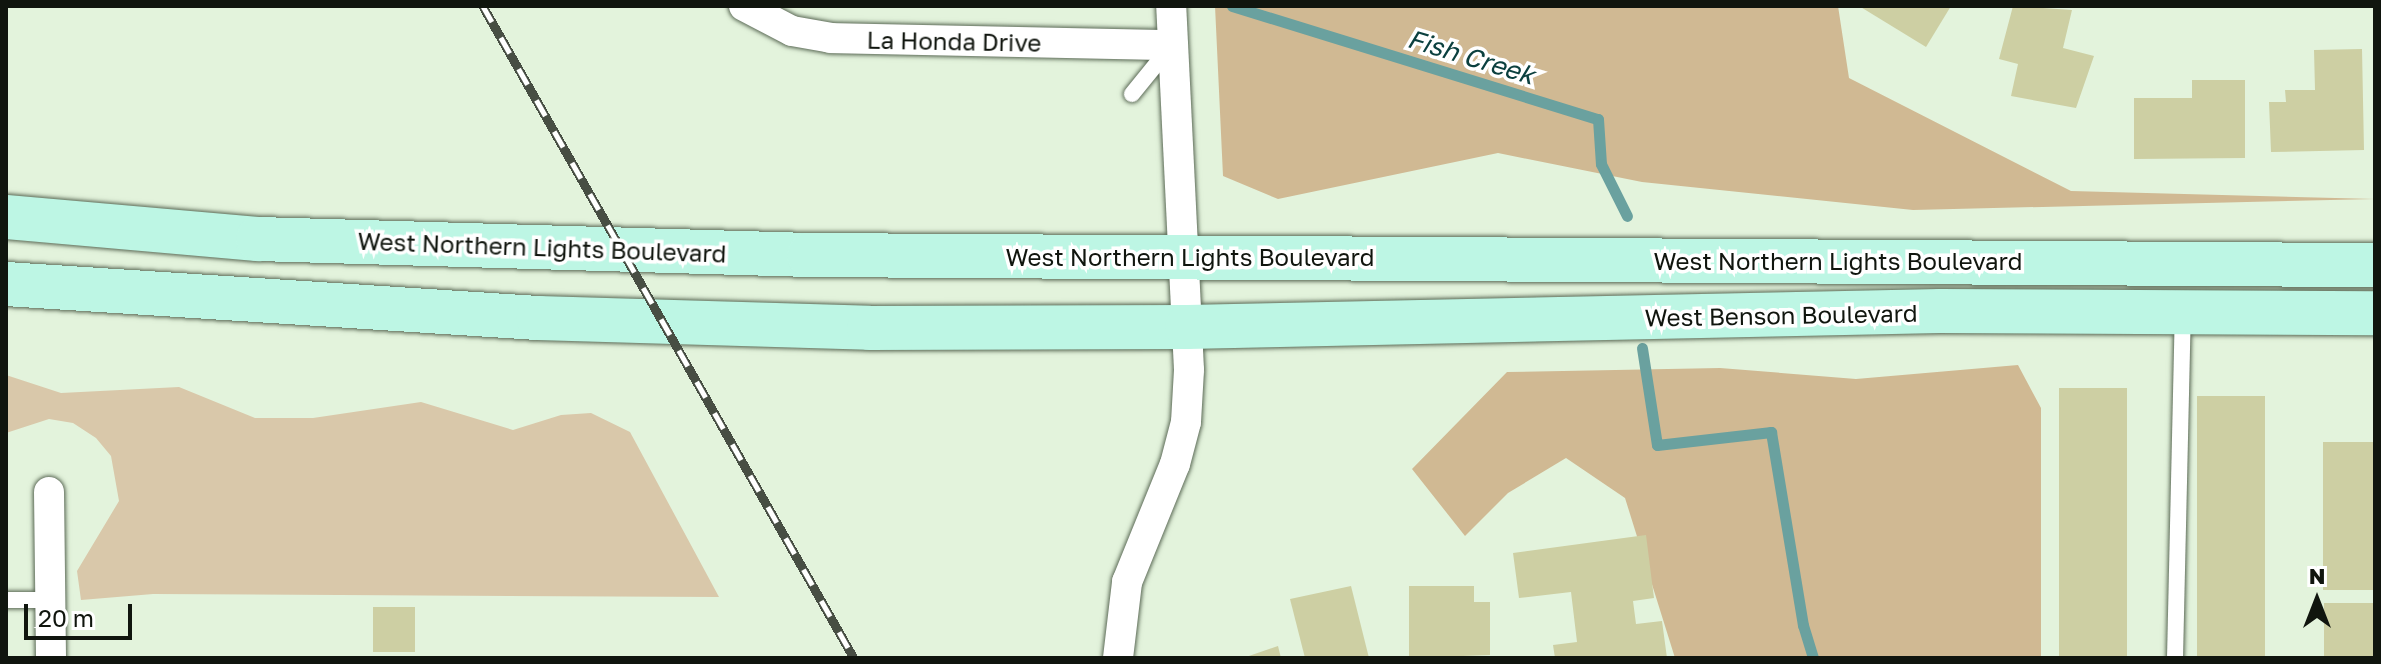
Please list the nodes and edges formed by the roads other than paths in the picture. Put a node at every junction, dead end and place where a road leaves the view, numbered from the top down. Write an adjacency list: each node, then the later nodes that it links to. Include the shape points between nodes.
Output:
1 (744, 6): 3 (street, La Honda Drive, via 792,31 830,38)
2 (1171, 6): 3 (street)
3 (1171, 45): 4 (lane); 6 (street)
4 (1132, 94)
5 (6, 217): 6 (main road, West Northern Lights Boulevard, via 258,239 809,255)
6 (1184, 256): 7 (main road, West Northern Lights Boulevard); 11 (street)
7 (2375, 265)
8 (6, 284): 11 (main road, via 538,318 869,328)
9 (2182, 311): 10 (main road, West Benson Boulevard); 11 (main road, West Benson Boulevard); 17 (lane)
10 (2375, 313)
11 (1187, 327): 16 (street, via 1186,422 1175,464 1127,582)
12 (49, 492): 14 (street)
13 (6, 600): 14 (lane)
14 (50, 600): 15 (street)
15 (51, 658)
16 (1118, 658)
17 (2175, 658)

